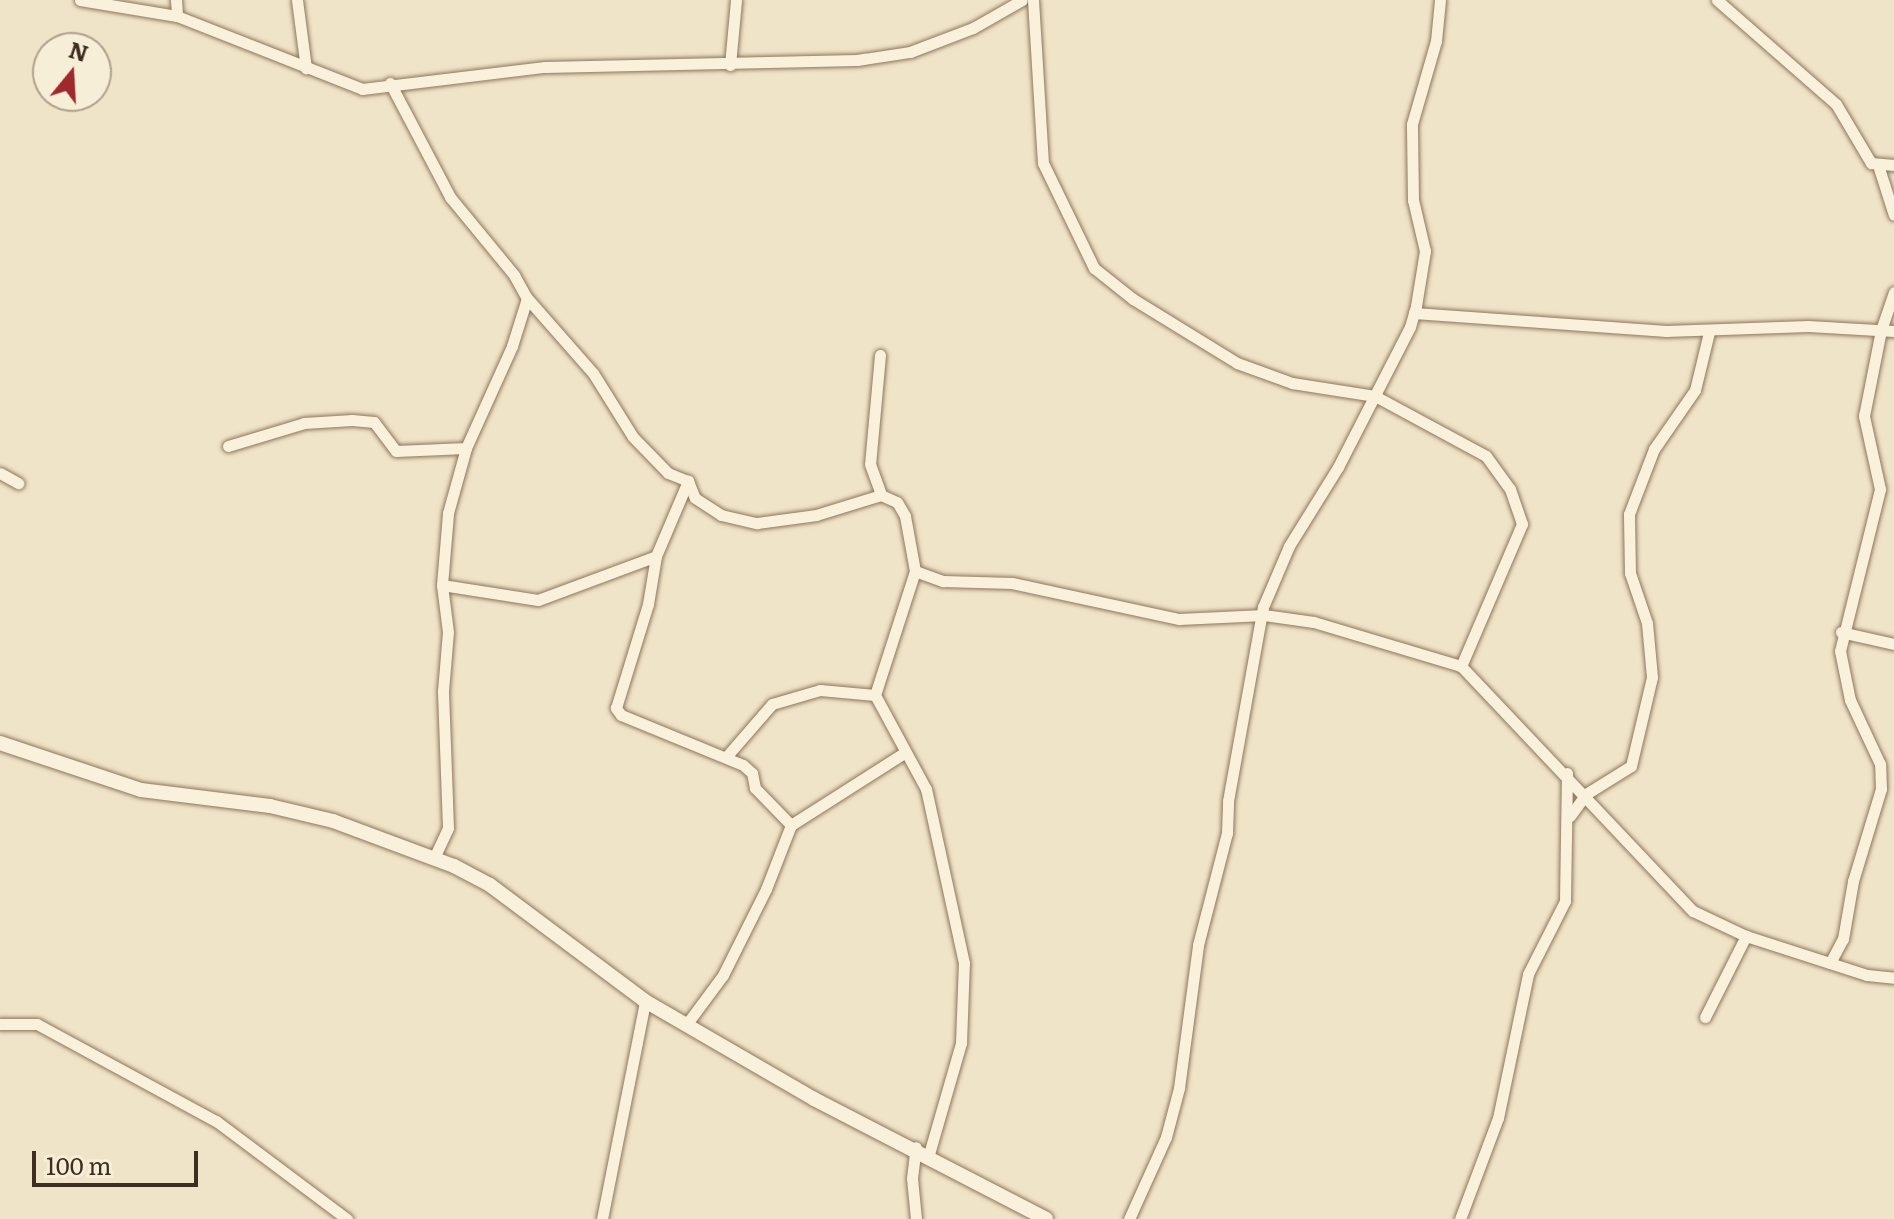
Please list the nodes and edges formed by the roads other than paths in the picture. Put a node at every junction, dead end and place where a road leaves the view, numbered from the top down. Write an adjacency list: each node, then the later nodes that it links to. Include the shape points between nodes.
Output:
1 (80, 0): 9 (street)
2 (176, 0): 9 (street)
3 (297, 0): 11 (street)
4 (736, 0): 10 (street)
5 (1022, 0): 10 (street, via 973,28 910,52)
6 (1033, 0): 23 (street, via 1043,163 1094,268 1133,299 1237,363 1292,383)
7 (1440, 0): 18 (street, via 1436,41 1412,124 1413,200 1425,251)
8 (1717, 0): 13 (street, via 1836,104 1853,140)
9 (177, 16): 11 (street)
10 (730, 65): 12 (street, via 545,67)
11 (306, 68): 12 (street, via 362,89)
12 (390, 83): 17 (street, via 450,197)
13 (1878, 165): 14 (street); 15 (street)
14 (1894, 165)
15 (1894, 215)
16 (1894, 292): 19 (street)
17 (527, 298): 25 (street, via 512,346); 27 (street, via 593,373 633,437 668,473)
18 (1419, 315): 21 (street); 23 (street)
19 (1881, 330): 20 (street); 21 (street, via 1808,326); 34 (street, via 1864,416 1880,489 1869,519 1866,561)
20 (1894, 331)
21 (1709, 332): 42 (street, via 1695,390 1654,449 1629,514 1630,573 1647,623 1652,677 1631,766)
22 (880, 355): 29 (street, via 870,464)
23 (1375, 396): 33 (street, via 1289,546); 36 (street, via 1486,456 1510,489 1522,524)
24 (228, 446): 25 (street, via 304,423 352,420 374,422 396,451)
25 (466, 448): 32 (street, via 448,513)
26 (0, 473): 28 (street)
27 (688, 481): 29 (street, via 695,498 721,515 757,523 816,515); 30 (street)
28 (18, 483)
29 (881, 495): 31 (street, via 897,502 905,516)
30 (656, 556): 32 (street, via 538,600); 40 (street, via 648,604 616,708 621,715)
31 (915, 571): 33 (street, via 943,581 1012,583 1179,619); 37 (street)
32 (442, 585): 45 (street, via 448,632 443,691 448,828)
33 (1264, 615): 36 (street, via 1314,622); 58 (street, via 1228,801 1227,833 1198,945 1179,1088 1166,1137)
34 (1841, 632): 35 (street); 47 (street, via 1850,700 1880,764 1881,789 1853,881 1843,939)
35 (1894, 644)
36 (1461, 666): 41 (street)
37 (875, 695): 39 (street); 40 (street, via 820,690 772,704)
38 (0, 743): 45 (street, via 141,790 333,821)
39 (904, 753): 44 (street); 53 (street, via 926,789 964,963 961,1043)
40 (726, 757): 44 (street, via 752,773 755,788)
41 (1567, 773): 42 (street); 43 (street)
42 (1586, 794): 43 (street); 46 (street, via 1693,911)
43 (1570, 816): 59 (street, via 1565,901 1528,974 1498,1118)
44 (791, 825): 52 (street, via 723,975)
45 (434, 858): 49 (street, via 490,885)
46 (1746, 936): 47 (street); 50 (street)
47 (1830, 963): 48 (street)
48 (1894, 978)
49 (645, 1001): 52 (street); 55 (street)
50 (1705, 1017)
51 (0, 1024): 54 (street, via 37,1024 216,1121)
52 (686, 1025): 53 (street, via 814,1099)
53 (922, 1151): 56 (street); 57 (street)
54 (347, 1219)
55 (602, 1219)
56 (916, 1219)
57 (1046, 1219)
58 (1129, 1219)
59 (1460, 1219)

